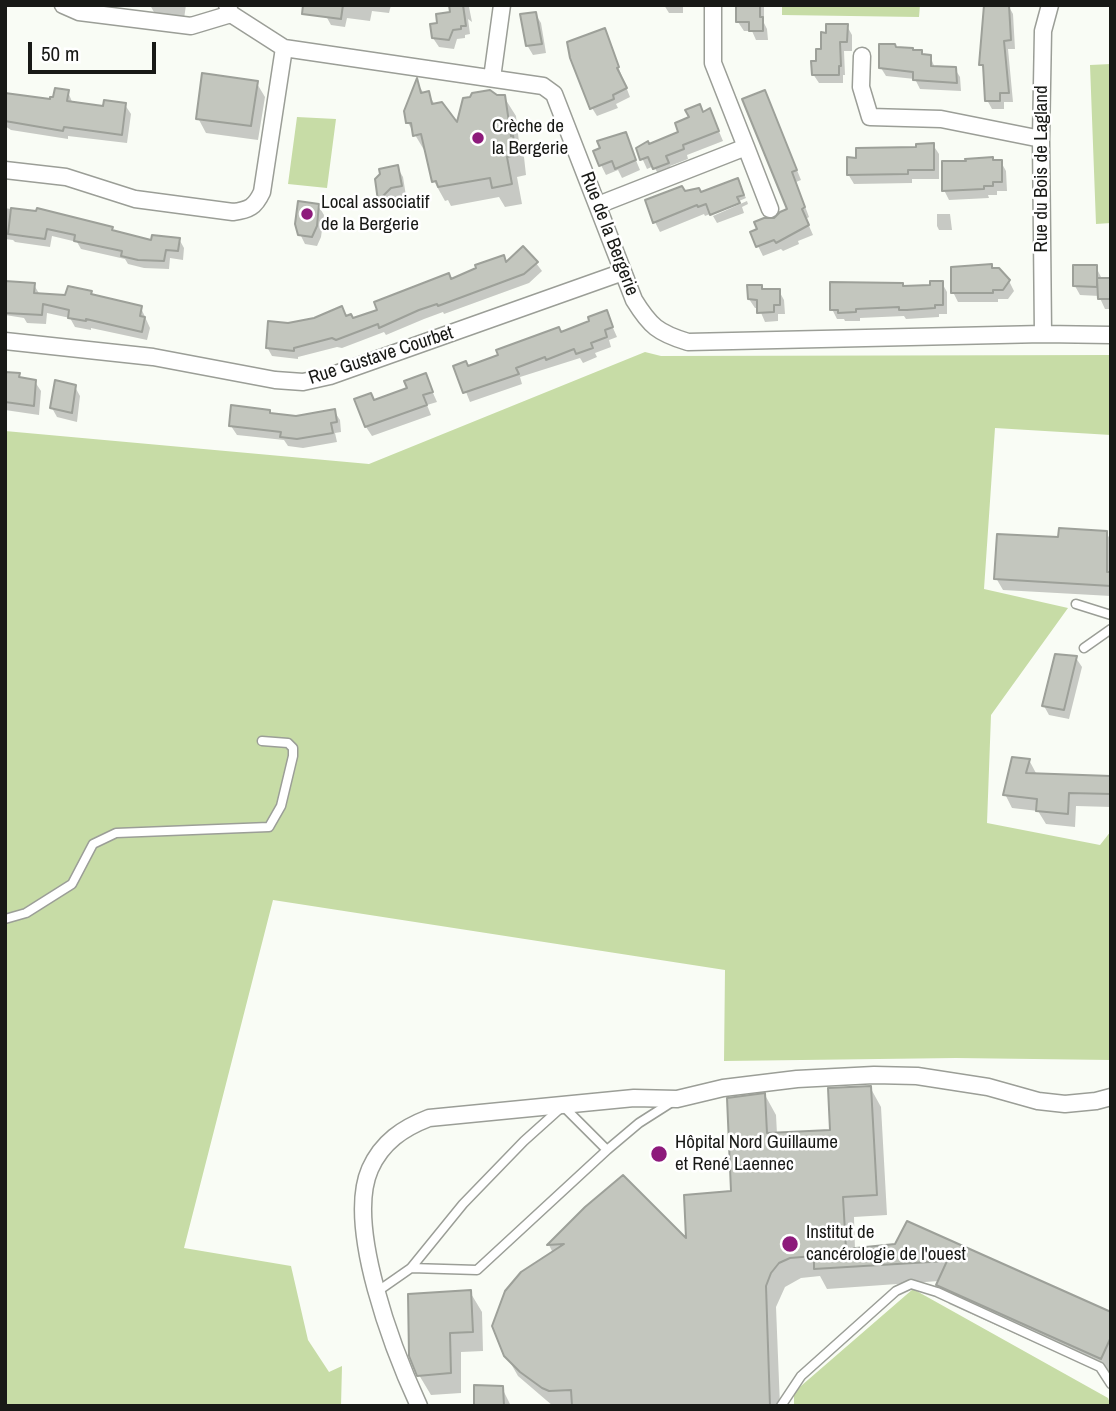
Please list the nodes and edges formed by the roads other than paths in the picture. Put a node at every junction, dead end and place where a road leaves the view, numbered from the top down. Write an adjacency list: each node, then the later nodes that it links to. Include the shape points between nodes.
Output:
1 (63, 5): 5 (street, via 79,12 191,26)
2 (502, 5): 8 (street)
3 (713, 5): 10 (street, via 713,63)
4 (1050, 5): 9 (street, Rue du Bois de Lagland, via 1043,32)
5 (229, 10): 6 (street, Rue de la Bergerie)
6 (284, 48): 8 (street, Rue de la Bergerie); 11 (street, via 262,192 255,206 244,211 135,199 66,177)
7 (862, 56): 9 (street, via 861,87 870,117 941,118)
8 (492, 78): 12 (street, Rue de la Bergerie, via 544,86 554,94)
9 (1041, 139): 15 (street, Rue du Bois de Lagland)
10 (746, 147): 12 (street); 13 (street)
11 (5, 170)
12 (598, 205): 14 (street, Rue de la Bergerie)
13 (770, 209)
14 (623, 272): 15 (street, Rue de la Bergerie, via 648,323 665,335 688,342); 17 (street, Rue Gustave Courbet, via 303,382 153,357)
15 (1043, 334): 16 (street, Rue de la Bergerie)
16 (1111, 335)
17 (5, 341)
18 (1076, 604): 19 (lane)
19 (1111, 615)
20 (1111, 629): 21 (lane)
21 (1084, 648)
22 (262, 741): 23 (lane, via 289,743 293,748 281,807 269,827 116,833 93,844 72,884 26,913)
23 (5, 919)
24 (1111, 1097): 25 (street, via 1065,1104 929,1078 874,1075 723,1088)
25 (677, 1099): 26 (street, via 634,1098); 27 (lane)
26 (563, 1106): 27 (lane); 28 (lane, via 463,1204); 29 (street, via 429,1118 400,1130 369,1171 365,1189 366,1237)
27 (607, 1150): 28 (lane, via 477,1270)
28 (411, 1268): 29 (lane)
29 (378, 1291): 31 (street, via 387,1330)
30 (1111, 1384): 32 (lane, via 1100,1367 911,1284 896,1291 801,1376)
31 (419, 1406)
32 (781, 1406)

